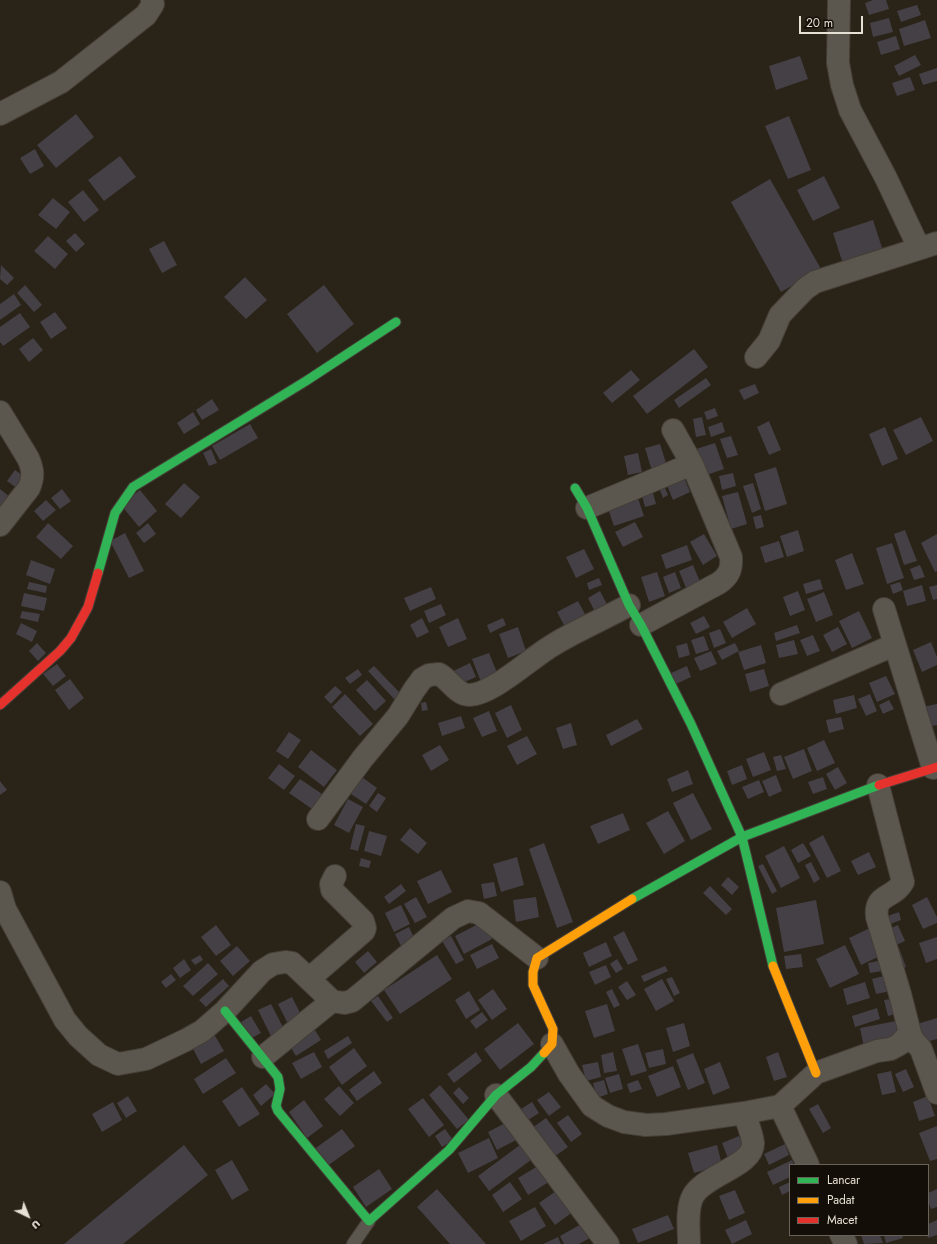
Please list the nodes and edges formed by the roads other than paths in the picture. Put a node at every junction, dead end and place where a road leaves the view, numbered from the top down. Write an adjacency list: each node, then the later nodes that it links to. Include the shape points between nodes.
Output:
1 (152, 0): 3 (street, via 153,4 146,15 61,82)
2 (839, 0): 4 (street, via 838,63 850,110 886,178)
3 (0, 114)
4 (928, 246): 6 (street, via 815,282 780,315 769,341)
5 (396, 322): 18 (street, via 306,381 133,487 115,513 88,607 74,633 60,651)
6 (756, 357)
7 (0, 412): 12 (street, via 28,458 33,474 29,488)
8 (673, 430): 9 (street)
9 (692, 464): 11 (street); 15 (street, via 731,557 729,572 718,583)
10 (575, 488): 11 (street)
11 (587, 508): 13 (street)
12 (0, 525)
13 (629, 605): 15 (street); 21 (street, via 552,645 482,692 467,695 439,674 422,679 398,716)
14 (884, 609): 16 (street)
15 (641, 625): 22 (street, via 691,724)
16 (894, 645): 17 (street); 19 (street)
17 (781, 694)
18 (0, 705)
19 (935, 767): 20 (street)
20 (878, 785): 22 (street); 29 (street, via 903,882 879,902 876,910)
21 (318, 819)
22 (742, 837): 25 (street, via 646,890); 32 (street, via 774,970)
23 (335, 876): 26 (street, via 331,884 332,890 363,921 365,928)
24 (0, 892): 28 (street, via 5,909 65,1020 99,1055 118,1064 146,1059 186,1040)
25 (537, 958): 27 (street, via 479,913 468,911 453,918 352,1001); 30 (street, via 532,972 533,985 552,1029)
26 (310, 978): 27 (street); 28 (street, via 292,963 273,964 262,971)
27 (332, 1001): 31 (street)
28 (225, 1011): 31 (street)
29 (910, 1033): 32 (street, via 891,1049 877,1051); 33 (street, via 921,1049)
30 (552, 1044): 34 (street, via 531,1067); 36 (street, via 592,1106 624,1122 666,1124)
31 (263, 1057): 38 (street, via 278,1077 278,1111)
32 (816, 1073): 35 (street)
33 (937, 1093)
34 (496, 1096): 38 (street, via 449,1150); 40 (street)
35 (780, 1106): 36 (street); 37 (street)
36 (744, 1113): 41 (street, via 753,1144 751,1151 739,1164 710,1179 693,1196)
37 (808, 1164)
38 (369, 1221): 39 (lane)
39 (353, 1244)
40 (608, 1244)
41 (689, 1244)

